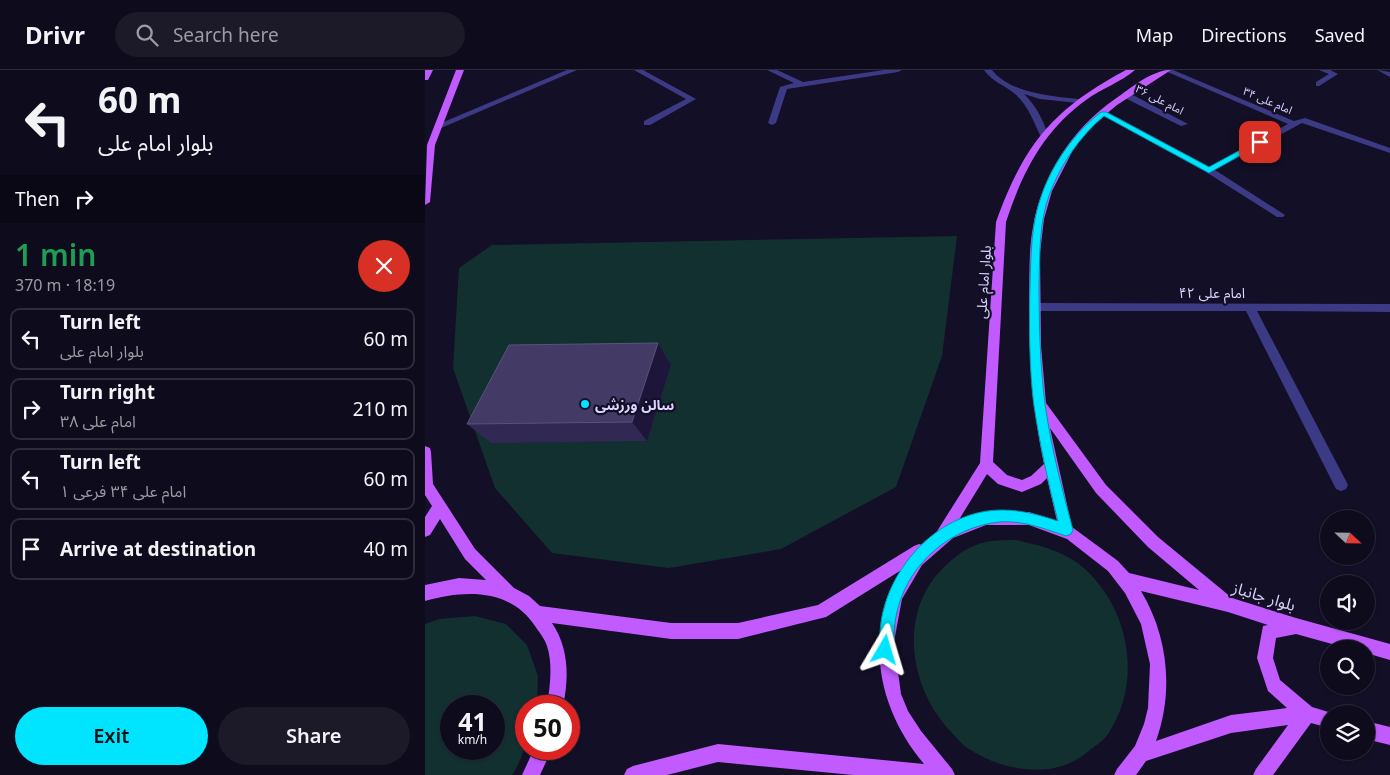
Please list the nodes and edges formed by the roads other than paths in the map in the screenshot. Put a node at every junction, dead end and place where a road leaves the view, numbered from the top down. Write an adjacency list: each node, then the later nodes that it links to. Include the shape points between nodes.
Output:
1 (429, 70): 13 (main road)
2 (460, 70): 24 (main road)
3 (573, 70): 24 (street)
4 (638, 70): 20 (street, via 692,99)
5 (771, 70): 14 (street)
6 (897, 70): 14 (street)
7 (988, 70): 16 (street, via 990,75)
8 (1131, 70): 18 (main road, بلوار امام علی)
9 (1167, 70): 17 (main road); 23 (street, امام علی ۳۴)
10 (1323, 70): 15 (street, via 1334,74)
11 (1381, 70): 12 (street)
12 (1390, 75)
13 (425, 78)
14 (801, 84): 21 (street, via 784,87)
15 (1319, 84)
16 (1012, 88): 18 (street, via 1040,97); 25 (street, via 1030,103)
17 (1126, 95): 19 (main road); 22 (street, امام علی ۳۶)
18 (1078, 101): 25 (main road, بلوار امام علی)
19 (1103, 113): 27 (street); 30 (main road, via 1071,146 1046,193 1038,221)
20 (647, 122)
21 (772, 123)
22 (1184, 124)
23 (1294, 124): 26 (street, امام علی ۳۴, via 1302,120); 27 (street)
24 (438, 126): 28 (main road, via 431,146)
25 (1044, 134): 35 (main road, بلوار امام علی, via 1023,164 1001,222)
26 (1390, 151)
27 (1209, 170): 29 (street)
28 (425, 202)
29 (1280, 215)
30 (1034, 306): 31 (street, امام علی ۴۲); 33 (main road)
31 (1249, 307): 32 (street, امام علی ۴۲); 37 (street)
32 (1390, 308)
33 (1040, 404): 36 (main road); 45 (main road, via 1101,489 1153,542)
34 (425, 452): 38 (main road, via 426,485)
35 (986, 464): 36 (main road, via 1003,480 1022,486 1036,480); 41 (main road, بلوار امام علی)
36 (1050, 467): 40 (main road)
37 (1341, 485)
38 (440, 506): 39 (main road); 43 (main road, via 470,554)
39 (425, 530)
40 (1066, 530): 41 (main road, via 1034,519 1000,516 969,522); 42 (main road, via 1099,551)
41 (935, 541): 46 (main road, via 821,612 738,631 671,631); 59 (main road, via 906,572 891,608 885,650 893,694 913,738)
42 (1126, 580): 45 (main road, بلوار جانباز); 54 (main road, via 1144,611 1156,646 1160,683 1154,721)
43 (508, 591): 44 (main road, via 476,585 438,588); 46 (main road)
44 (425, 593)
45 (1228, 604): 47 (main road, بلوار جانباز)
46 (539, 614): 49 (main road, via 555,644)
47 (1296, 626): 48 (main road, بلوار جانباز); 50 (main road, via 1269,632 1265,658 1274,685)
48 (1390, 652)
49 (557, 695)
50 (1307, 714): 51 (main road); 54 (main road, via 1231,724); 60 (main road)
51 (1320, 718)
52 (1375, 732): 53 (main road)
53 (1390, 736)
54 (1139, 755): 56 (main road)
55 (538, 760): 57 (main road)
56 (1125, 774)
57 (531, 775)
58 (633, 775): 59 (main road, via 718,753)
59 (945, 775)
60 (1262, 775)

